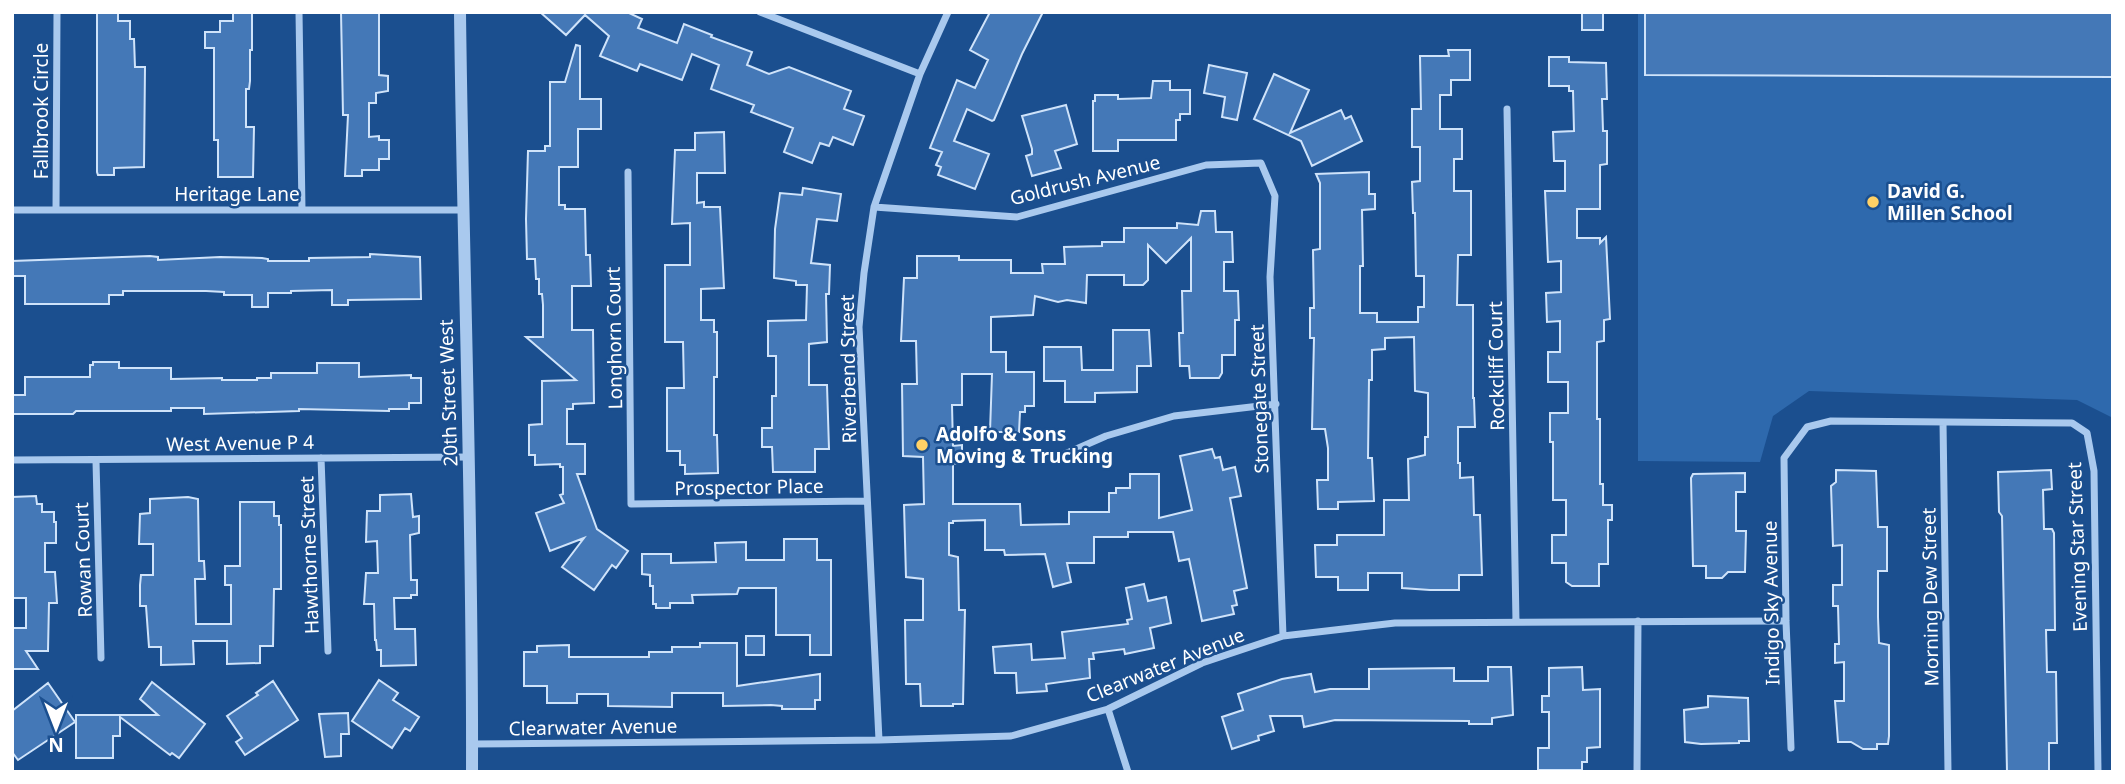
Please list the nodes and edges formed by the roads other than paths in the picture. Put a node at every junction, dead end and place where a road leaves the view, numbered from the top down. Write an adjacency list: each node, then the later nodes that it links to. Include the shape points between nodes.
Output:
1 (57, 12): 12 (street, Fallbrook Circle)
2 (299, 12): 13 (street)
3 (460, 12): 14 (street, 20th Street West)
4 (761, 12): 6 (street)
5 (948, 12): 6 (street, Riverbend Street)
6 (920, 74): 10 (street, Riverbend Street)
7 (1507, 110): 27 (street, Rockcliff Court)
8 (1261, 163): 10 (street, Goldrush Avenue, via 1206,165 1017,217); 15 (street, Stonegate Street, via 1275,196 1270,277)
9 (628, 172): 24 (street, Longhorn Court)
10 (874, 207): 23 (street, Riverbend Street, via 859,327)
11 (12, 210): 12 (street, Heritage Lane)
12 (56, 210): 13 (street, Heritage Lane)
13 (302, 210): 14 (street, Heritage Lane)
14 (462, 210): 17 (street, 20th Street West)
15 (1276, 404): 18 (street, via 1174,416 1106,436); 28 (street, Stonegate Street)
16 (1943, 422): 19 (street, Evening Star Street, via 1831,421 1807,427); 38 (street, Morning Dew Street); 39 (street, Evening Star Street, via 2072,423 2087,433 2094,471)
17 (469, 457): 20 (street, West Avenue P 4); 33 (street, 20th Street West)
18 (1058, 457)
19 (1784, 457): 26 (street, Indigo Sky Avenue)
20 (321, 458): 22 (street, West Avenue P 4); 29 (street, Hawthorne Street)
21 (12, 460): 22 (street, West Avenue P 4)
22 (96, 461): 30 (street, Rowan Court)
23 (867, 501): 24 (street, Prospector Place); 32 (street, Riverbend Street)
24 (631, 504)
25 (1638, 621): 26 (street, Clearwater Avenue); 27 (street, Clearwater Avenue); 37 (street)
26 (1786, 621): 34 (street, Indigo Sky Avenue)
27 (1516, 622): 28 (street, Clearwater Avenue, via 1395,623)
28 (1283, 636): 31 (street, Clearwater Avenue, via 1202,663)
29 (328, 651)
30 (101, 658)
31 (1108, 709): 32 (street, Clearwater Avenue, via 1011,736); 36 (street)
32 (878, 740): 33 (street, Clearwater Avenue)
33 (472, 744): 35 (street, 20th Street West)
34 (1791, 748)
35 (472, 772)
36 (1128, 772)
37 (1637, 772)
38 (1948, 772)
39 (2098, 772)

